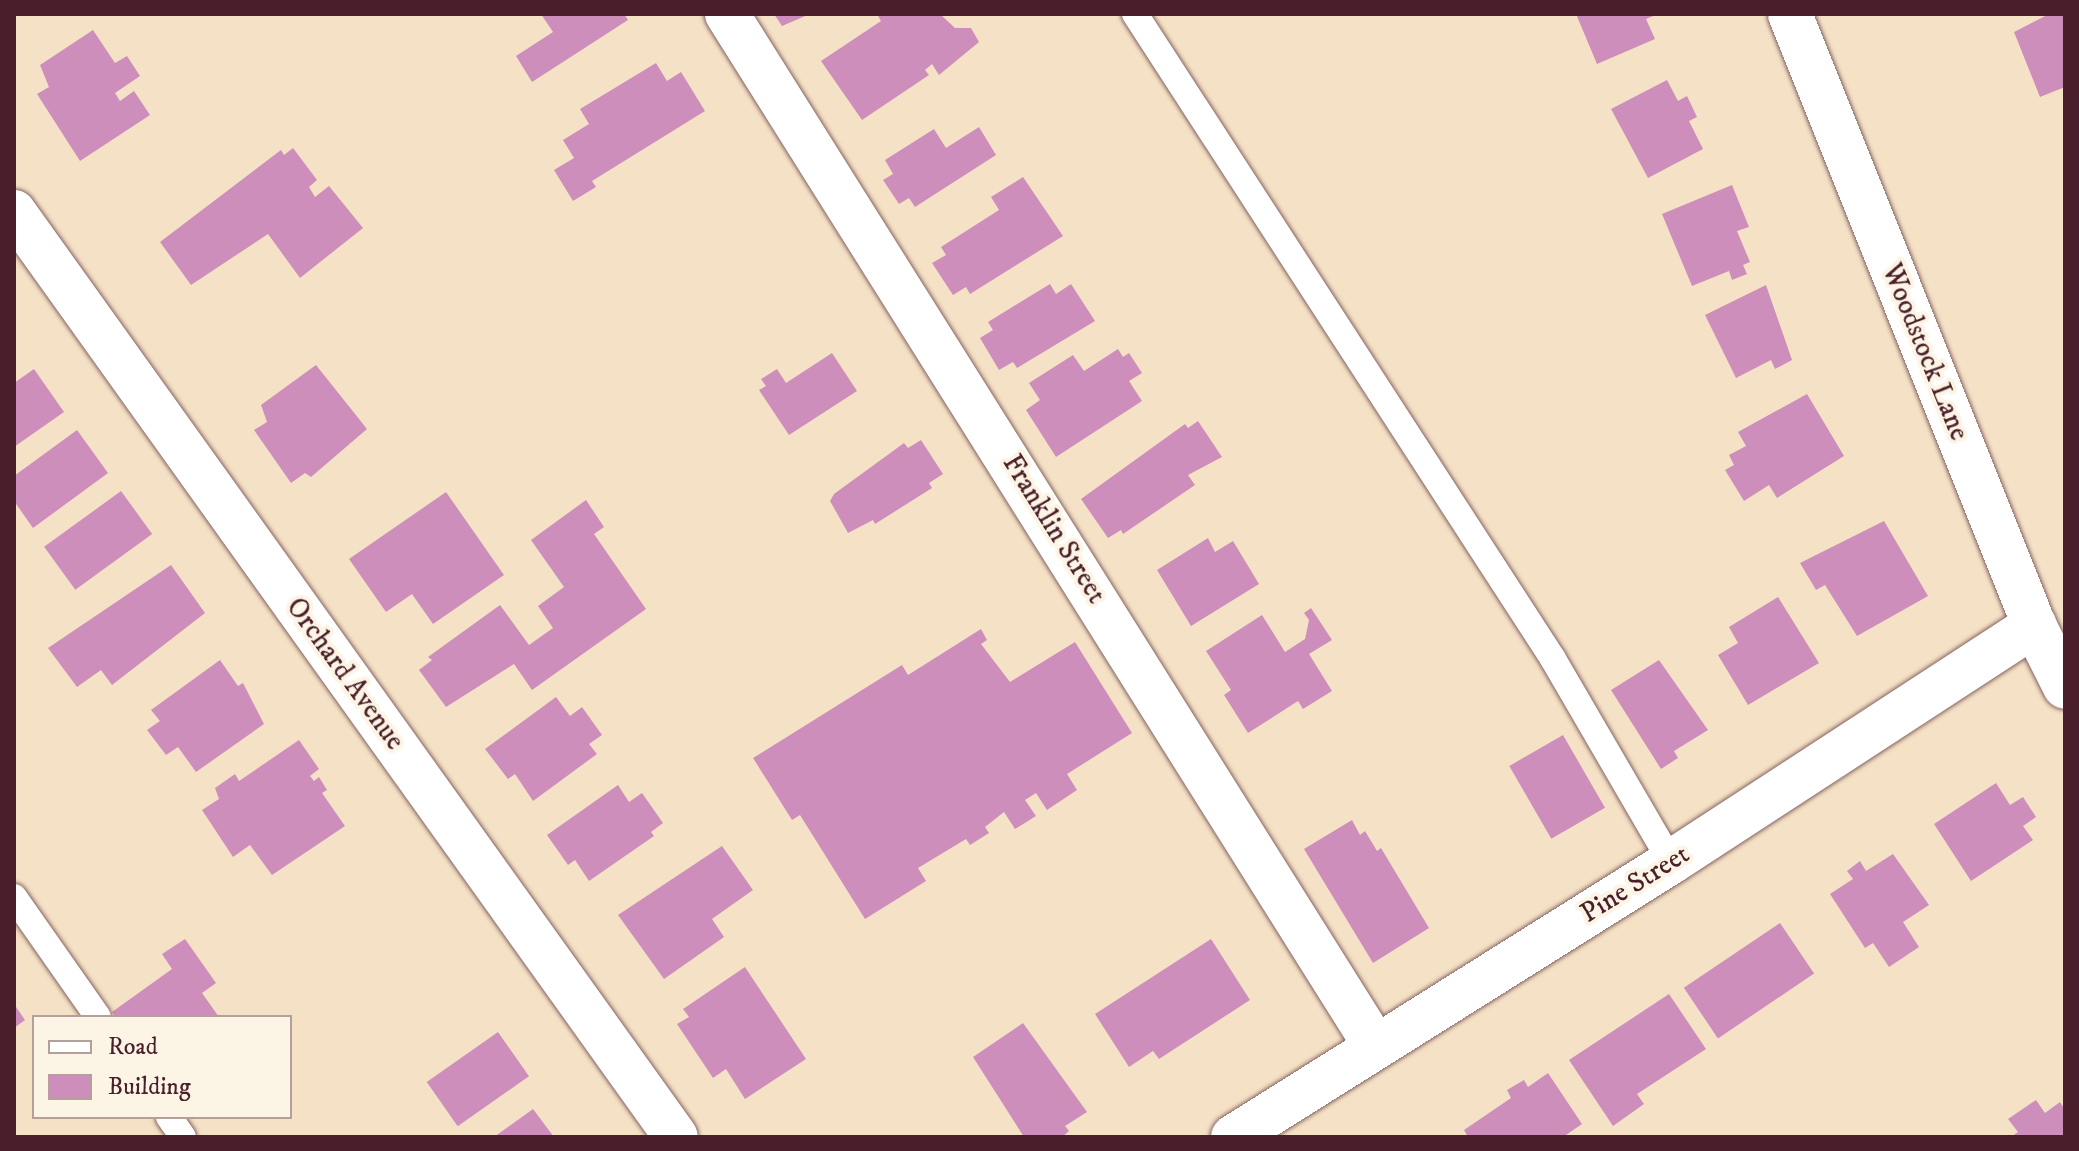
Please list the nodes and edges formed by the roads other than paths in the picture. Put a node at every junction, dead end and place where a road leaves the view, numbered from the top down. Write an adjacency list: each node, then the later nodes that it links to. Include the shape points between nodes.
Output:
1 (727, 14): 10 (street, Franklin Street)
2 (1135, 14): 7 (lane, via 1545,646)
3 (1790, 14): 5 (street, Woodstock Lane)
4 (14, 212): 13 (street, Orchard Avenue)
5 (2034, 625): 6 (street, Woodstock Lane); 7 (street, Pine Street)
6 (2065, 687)
7 (1671, 862): 10 (street, Pine Street)
8 (14, 897): 9 (lane)
9 (97, 1015)
10 (1376, 1047): 14 (street, Pine Street)
11 (170, 1119): 12 (lane)
12 (183, 1137)
13 (676, 1137)
14 (1233, 1137)

